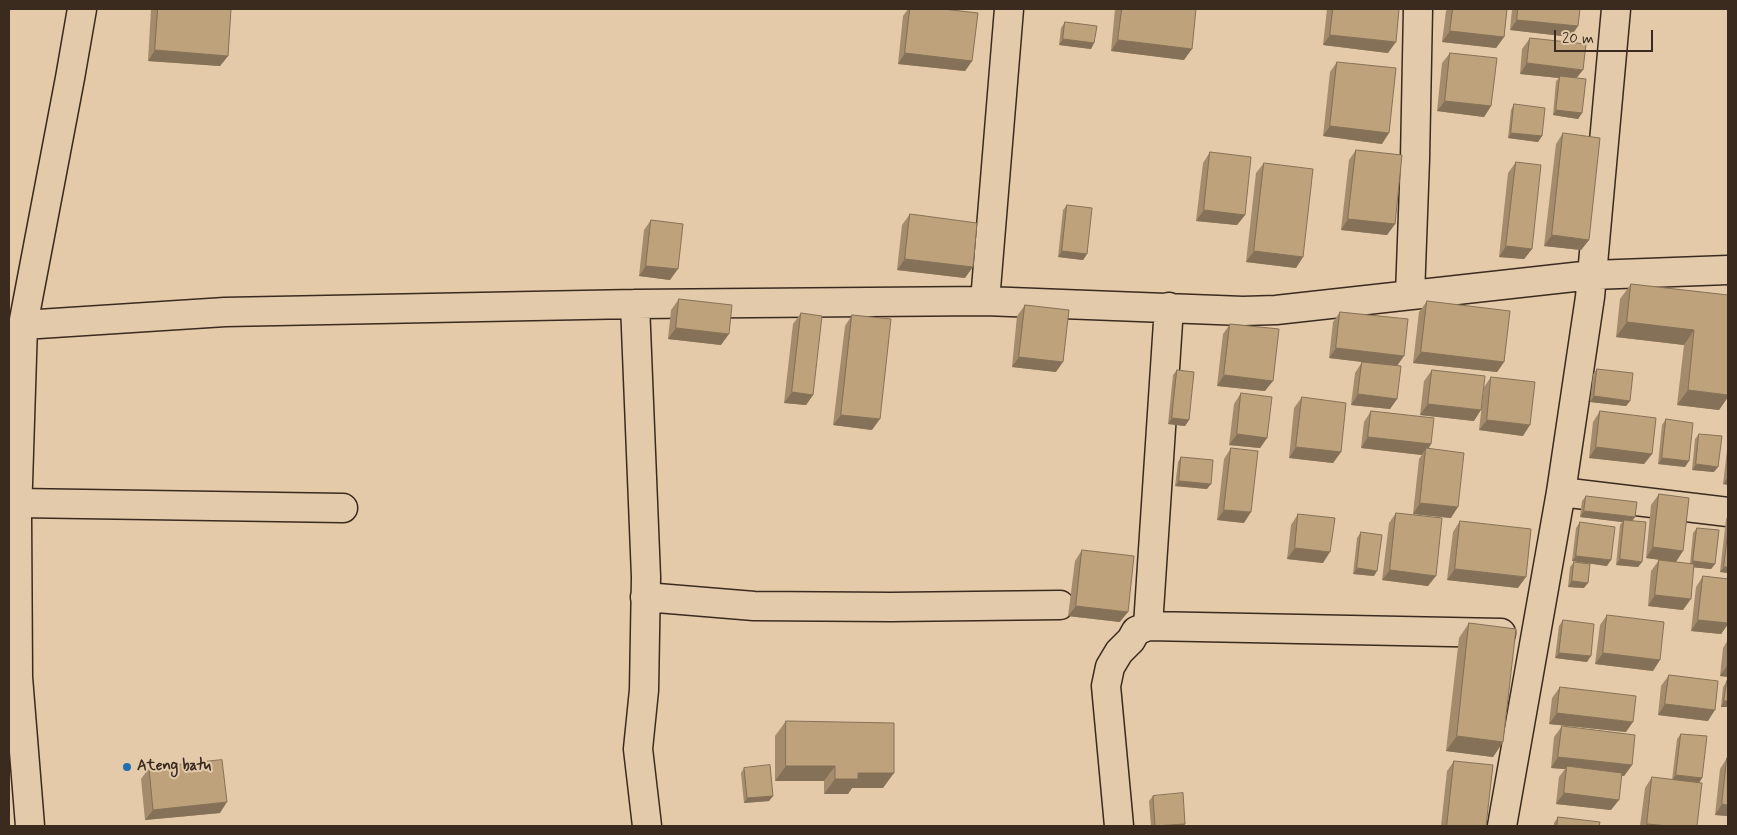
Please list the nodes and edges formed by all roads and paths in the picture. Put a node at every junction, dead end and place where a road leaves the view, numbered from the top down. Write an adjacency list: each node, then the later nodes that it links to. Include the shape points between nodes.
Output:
1 (82, 9): 11 (street)
2 (1009, 9): 8 (street)
3 (1418, 9): 7 (street)
4 (1616, 9): 6 (street)
5 (1728, 270): 6 (street)
6 (1592, 275): 7 (street); 12 (street)
7 (1410, 295): 10 (street, via 1276,310)
8 (984, 301): 9 (street); 10 (street)
9 (635, 304): 11 (street, via 225,312); 16 (street)
10 (1169, 307): 18 (street)
11 (23, 325): 15 (street)
12 (1560, 492): 14 (street); 19 (street)
13 (343, 508): 15 (street)
14 (1728, 512)
15 (15, 518): 20 (street)
16 (645, 597): 17 (street, via 754,606); 22 (street, via 644,690 638,749)
17 (1060, 605)
18 (1148, 626): 19 (street); 23 (street, via 1136,631 1119,652 1110,667 1106,686)
19 (1535, 634): 24 (street)
20 (13, 677): 21 (street)
21 (30, 826)
22 (647, 826)
23 (1119, 826)
24 (1502, 826)

